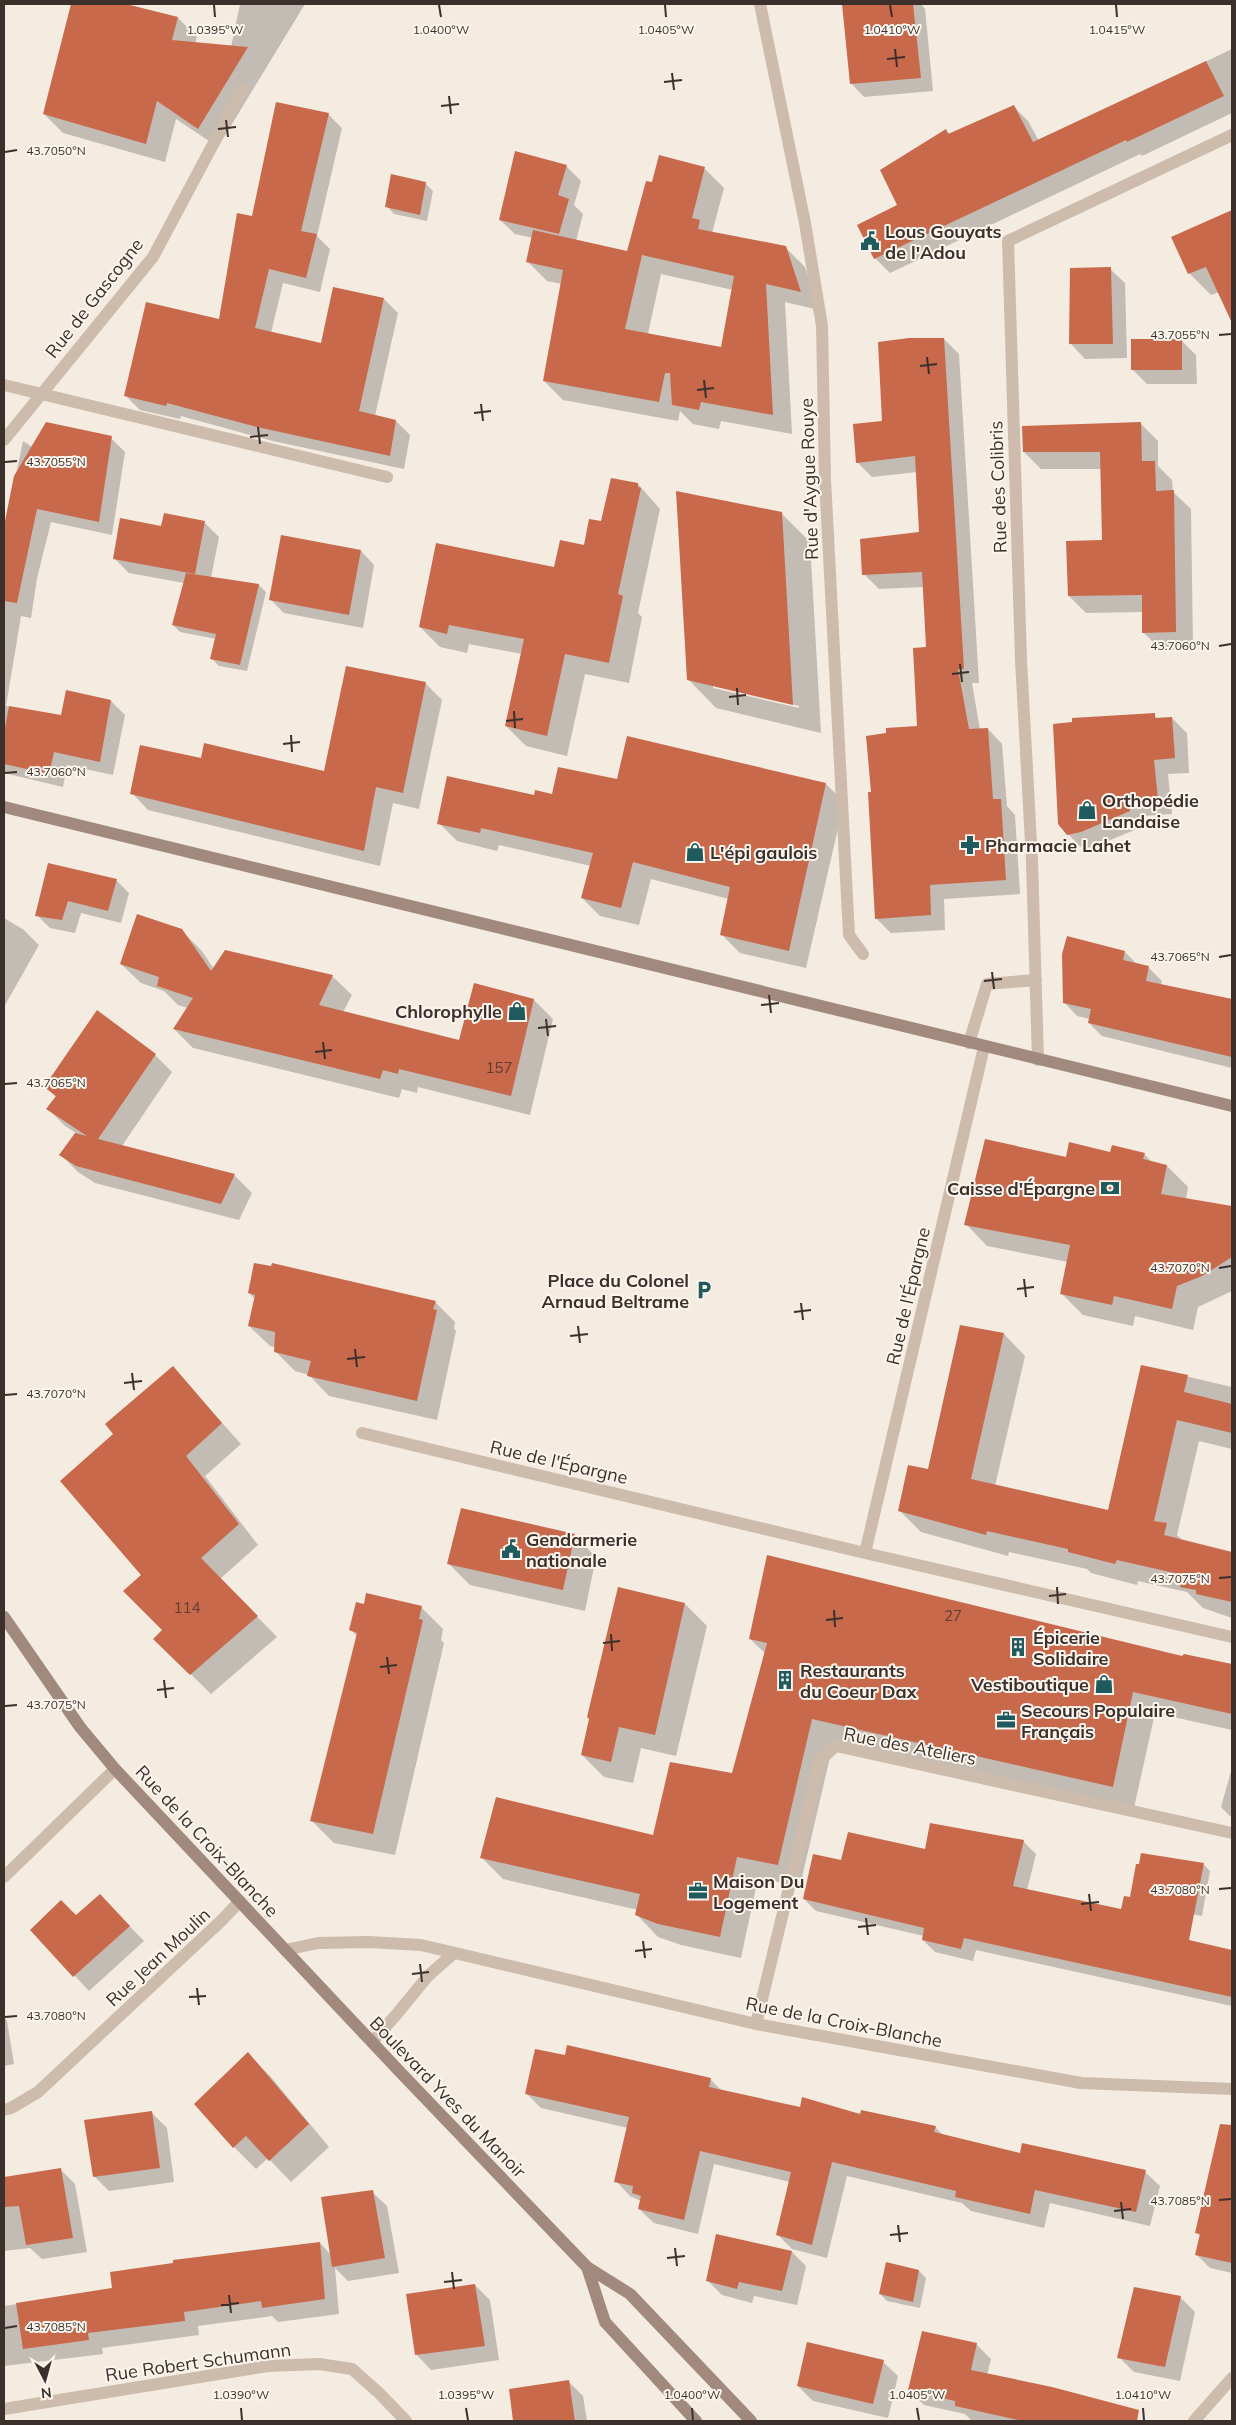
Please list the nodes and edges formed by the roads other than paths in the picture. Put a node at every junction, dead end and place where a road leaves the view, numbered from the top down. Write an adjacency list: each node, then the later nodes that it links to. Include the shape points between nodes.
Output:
1 (760, 4): 9 (street, Rue d'Aygue Rouye, via 805,223 822,326 825,479 849,935)
2 (242, 90): 5 (street, Rue de Gascogne, via 153,257)
3 (1232, 135): 10 (street, Rue des Colibris, via 1008,241 1021,660)
4 (4, 385): 5 (street)
5 (40, 394): 6 (street, Rue de Gascogne); 7 (street)
6 (4, 440)
7 (387, 477)
8 (4, 807): 11 (main road)
9 (863, 954)
10 (1036, 980): 11 (street, via 987,984); 13 (street, Rue des Colibris)
11 (969, 1042): 12 (main road)
12 (984, 1047): 13 (main road); 16 (street, Rue de l'Épargne)
13 (1038, 1060): 14 (main road)
14 (1232, 1106)
15 (362, 1433): 16 (street, Rue de l'Épargne)
16 (865, 1553): 18 (street, Rue de l'Épargne)
17 (4, 1617): 19 (main road, Rue de la Croix-Blanche, via 80,1727)
18 (1232, 1637)
19 (115, 1769): 21 (street); 22 (main road, Rue de la Croix-Blanche)
20 (1232, 1833): 25 (street, Rue des Ateliers, via 836,1746 820,1760)
21 (4, 1877)
22 (240, 1901): 23 (main road, Rue de la Croix-Blanche); 28 (street, Rue Jean Moulin, via 38,2092)
23 (285, 1950): 24 (street, Rue de la Croix-Blanche, via 318,1943 369,1942 421,1945); 26 (main road, Boulevard Yves du Manoir)
24 (454, 1954): 25 (street, Rue de la Croix-Blanche); 26 (street, via 428,1976)
25 (756, 2024): 27 (street, Rue de la Croix-Blanche, via 1081,2083)
26 (372, 2042): 29 (main road, Boulevard Yves du Manoir)
27 (1232, 2089)
28 (4, 2110)
29 (586, 2267): 33 (main road, Boulevard Yves du Manoir, via 605,2322); 34 (main road, Boulevard Yves du Manoir, via 630,2294)
30 (1232, 2378): 35 (street)
31 (4, 2410): 32 (street, Rue Robert Schumann, via 268,2366 319,2364 352,2369)
32 (406, 2421)
33 (696, 2421)
34 (751, 2421)
35 (1194, 2421)

